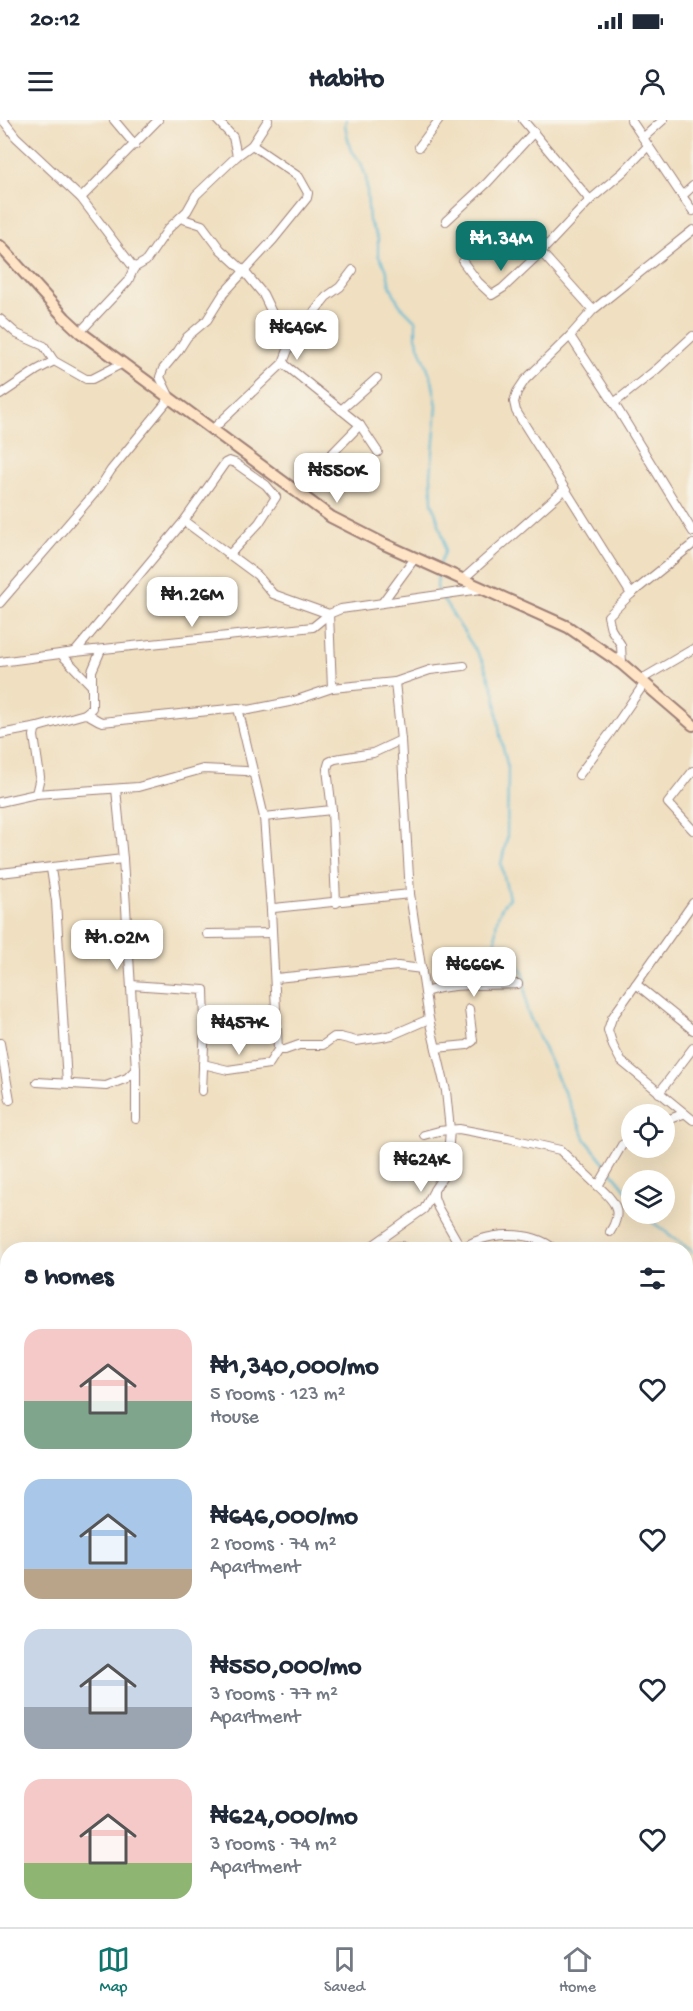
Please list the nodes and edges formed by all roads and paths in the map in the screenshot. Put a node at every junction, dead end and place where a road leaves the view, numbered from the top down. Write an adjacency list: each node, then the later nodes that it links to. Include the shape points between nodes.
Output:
1 (114, 120): 12 (street)
2 (158, 120): 12 (street)
3 (217, 120): 16 (street, via 233,138)
4 (268, 120): 13 (street)
5 (439, 120): 15 (street)
6 (523, 120): 10 (street)
7 (631, 120): 11 (street)
8 (663, 120): 11 (street)
9 (2, 121): 19 (street)
10 (534, 132): 20 (street); 23 (street, via 488,183)
11 (643, 138): 14 (street)
12 (135, 145): 19 (street)
13 (252, 145): 16 (street); 30 (street, via 300,177 308,193 304,203)
14 (648, 146): 18 (street); 20 (street)
15 (418, 147)
16 (237, 156): 22 (street, via 196,195)
17 (693, 186): 18 (street)
18 (682, 196): 21 (street)
19 (81, 198): 28 (street)
20 (590, 200): 26 (street)
21 (693, 212)
22 (180, 218): 28 (street, via 146,261); 30 (street, via 202,225)
23 (446, 221)
24 (693, 230): 31 (street)
25 (0, 246): 33 (main road)
26 (541, 252): 27 (street, via 492,295); 31 (street)
27 (463, 262)
28 (135, 268): 33 (street, via 128,281)
29 (353, 270): 36 (street)
30 (244, 271): 36 (street, via 263,294); 42 (street, via 163,369 160,377)
31 (593, 310): 34 (street)
32 (0, 319): 37 (street, via 17,334 44,346)
33 (80, 332): 38 (main road)
34 (570, 336): 43 (street); 50 (street, via 525,380 514,402)
35 (693, 336): 43 (street)
36 (291, 342): 39 (street)
37 (54, 362): 38 (street, via 87,380); 41 (street)
38 (123, 363): 42 (main road)
39 (284, 363): 44 (street); 46 (street)
40 (377, 378): 44 (street)
41 (0, 395)
42 (170, 398): 46 (main road); 60 (street)
43 (614, 403): 53 (street)
44 (341, 410): 45 (street)
45 (360, 424): 47 (street); 51 (street)
46 (213, 429): 48 (main road)
47 (378, 452)
48 (274, 475): 49 (street); 51 (main road)
49 (266, 485): 52 (street, via 229,461); 55 (street, via 276,497 274,503)
50 (565, 489): 57 (street); 59 (street)
51 (299, 494): 56 (main road, via 332,517)
52 (184, 521): 55 (street); 65 (street)
53 (693, 532)
54 (693, 544): 59 (street)
55 (229, 555): 62 (street, via 257,575 273,594)
56 (415, 558): 57 (main road); 61 (street)
57 (462, 580): 58 (main road)
58 (482, 589): 61 (street); 68 (main road, via 568,627)
59 (631, 594): 68 (street, via 608,616 623,650)
60 (0, 603)
61 (382, 603): 62 (street)
62 (329, 614): 64 (street, via 313,627); 73 (street)
63 (693, 649): 71 (street)
64 (101, 650): 65 (street); 72 (street, via 92,671)
65 (75, 652): 66 (street)
66 (60, 654): 67 (street); 72 (street)
67 (0, 662)
68 (622, 664): 71 (main road)
69 (464, 666): 70 (street, via 430,670)
70 (395, 682): 73 (street); 79 (street)
71 (642, 682): 76 (main road); 82 (street)
72 (92, 686): 75 (street)
73 (332, 688): 74 (street, via 294,701 249,710)
74 (238, 708): 75 (street, via 102,722); 81 (street)
75 (89, 712): 77 (street)
76 (693, 725)
77 (38, 727): 78 (street); 84 (street, via 34,735 40,770)
78 (0, 734)
79 (401, 740): 86 (street, via 373,753 329,762); 92 (street)
80 (693, 771): 88 (street, via 668,803)
81 (254, 774): 83 (street, via 203,769 152,784); 87 (street)
82 (579, 775)
83 (116, 789): 84 (street); 89 (street)
84 (36, 794): 85 (street)
85 (0, 802)
86 (332, 810): 87 (street); 93 (street)
87 (264, 818): 95 (street)
88 (693, 830)
89 (123, 859): 90 (street); 102 (street)
90 (51, 868): 91 (street); 115 (street)
91 (0, 873)
92 (410, 894): 93 (street); 98 (street)
93 (336, 903): 95 (street)
94 (693, 903): 101 (street)
95 (271, 910): 96 (street)
96 (272, 933): 97 (street); 99 (street)
97 (207, 934)
98 (422, 969): 99 (street, via 398,966); 103 (street)
99 (276, 978): 110 (street)
100 (518, 984): 103 (street, via 436,988)
101 (636, 984): 106 (street); 117 (street, via 608,1030 621,1061)
102 (131, 985): 112 (street, via 204,990); 113 (street)
103 (425, 992): 105 (street)
104 (469, 1009): 108 (street, via 473,1041)
105 (429, 1018): 108 (street); 110 (street, via 392,1035 356,1041 340,1036 322,1045)
106 (693, 1030)
107 (0, 1043): 111 (street)
108 (436, 1048): 123 (street)
109 (693, 1048): 117 (street)
110 (278, 1050): 112 (street, via 269,1064 228,1070)
111 (2, 1061): 118 (street)
112 (203, 1064): 116 (street)
113 (136, 1068): 115 (street, via 127,1078 106,1086); 121 (street)
114 (37, 1082): 115 (street)
115 (67, 1083)
116 (202, 1091)
117 (659, 1093): 119 (street)
118 (10, 1100)
119 (683, 1114): 120 (street); 122 (street)
120 (675, 1117)
121 (136, 1119)
122 (693, 1120)
123 (450, 1130): 124 (street); 126 (street, via 478,1132 560,1150); 127 (street, via 447,1167)
124 (424, 1135)
125 (621, 1147): 126 (street)
126 (598, 1186): 128 (street, via 617,1207)
127 (434, 1190): 129 (street, via 424,1209); 130 (street, via 438,1208)
128 (610, 1232)
129 (377, 1242)
130 (457, 1242)
131 (474, 1242): 132 (street, via 498,1235)
132 (546, 1242)

